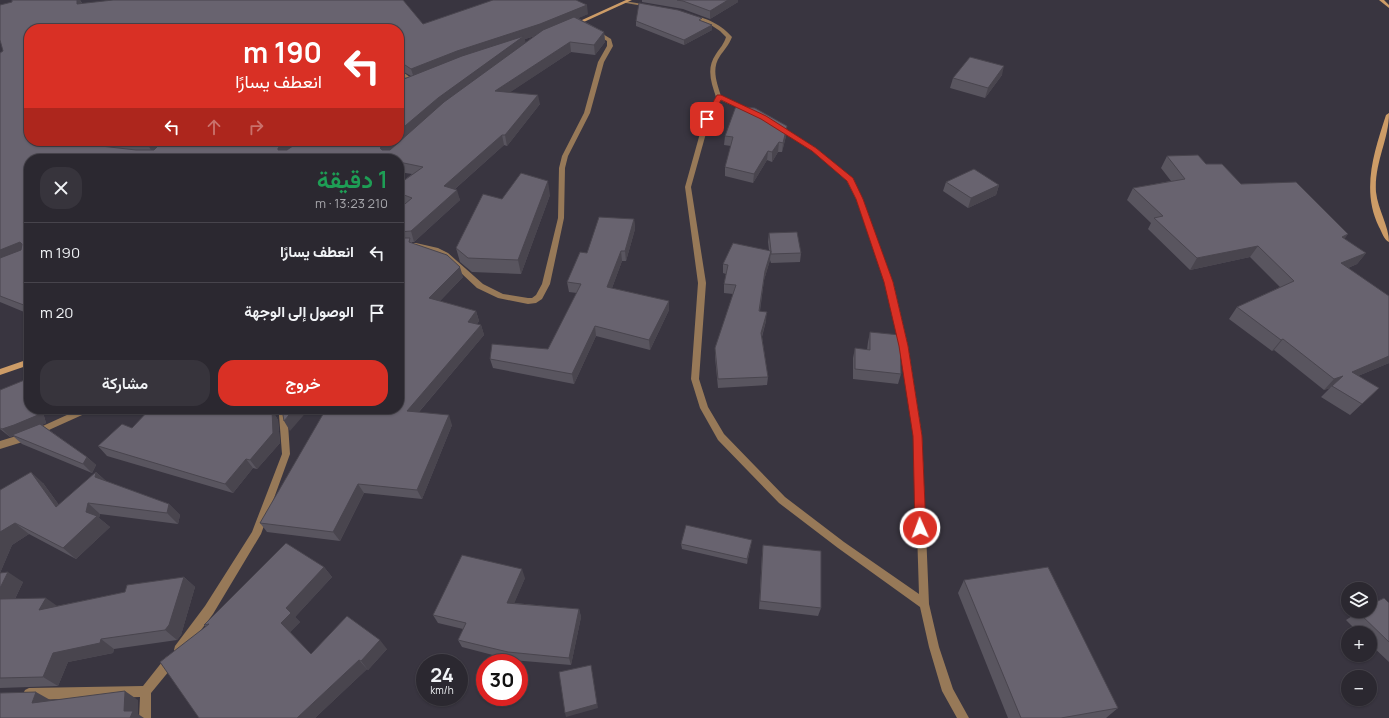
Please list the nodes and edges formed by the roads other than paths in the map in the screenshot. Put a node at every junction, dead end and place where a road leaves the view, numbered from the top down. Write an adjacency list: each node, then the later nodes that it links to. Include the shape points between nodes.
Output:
1 (1381, 0): 4 (street)
2 (624, 1): 3 (street); 6 (street)
3 (655, 7)
4 (1389, 8)
5 (684, 14): 14 (street, via 708,22 729,37 727,44 715,59 712,77)
6 (577, 23): 7 (street); 8 (street)
7 (584, 26)
8 (564, 28)
9 (591, 30): 19 (street, via 609,40 610,46 601,62 587,113 565,156 562,168 561,218 546,284 538,297 528,301 501,296 480,286 446,255 416,245)
10 (404, 75): 12 (street)
11 (420, 80): 12 (street)
12 (413, 82): 13 (street)
13 (406, 85)
14 (719, 97): 15 (street); 25 (street, via 707,119 688,187 702,283 694,379 704,408 721,436 782,500 840,545)
15 (750, 111)
16 (1389, 115): 18 (street, via 1376,156 1373,201)
17 (770, 121): 25 (street, via 814,150 850,180 889,282 904,346 918,436)
18 (1389, 240)
19 (404, 245)
20 (24, 364): 21 (street)
21 (0, 372)
22 (77, 414): 24 (street, via 25,438)
23 (282, 414): 26 (street, via 286,454 256,534 209,610)
24 (0, 445)
25 (924, 604): 29 (street, via 948,691)
26 (146, 691): 27 (street); 28 (street)
27 (15, 695)
28 (145, 718)
29 (963, 718)

